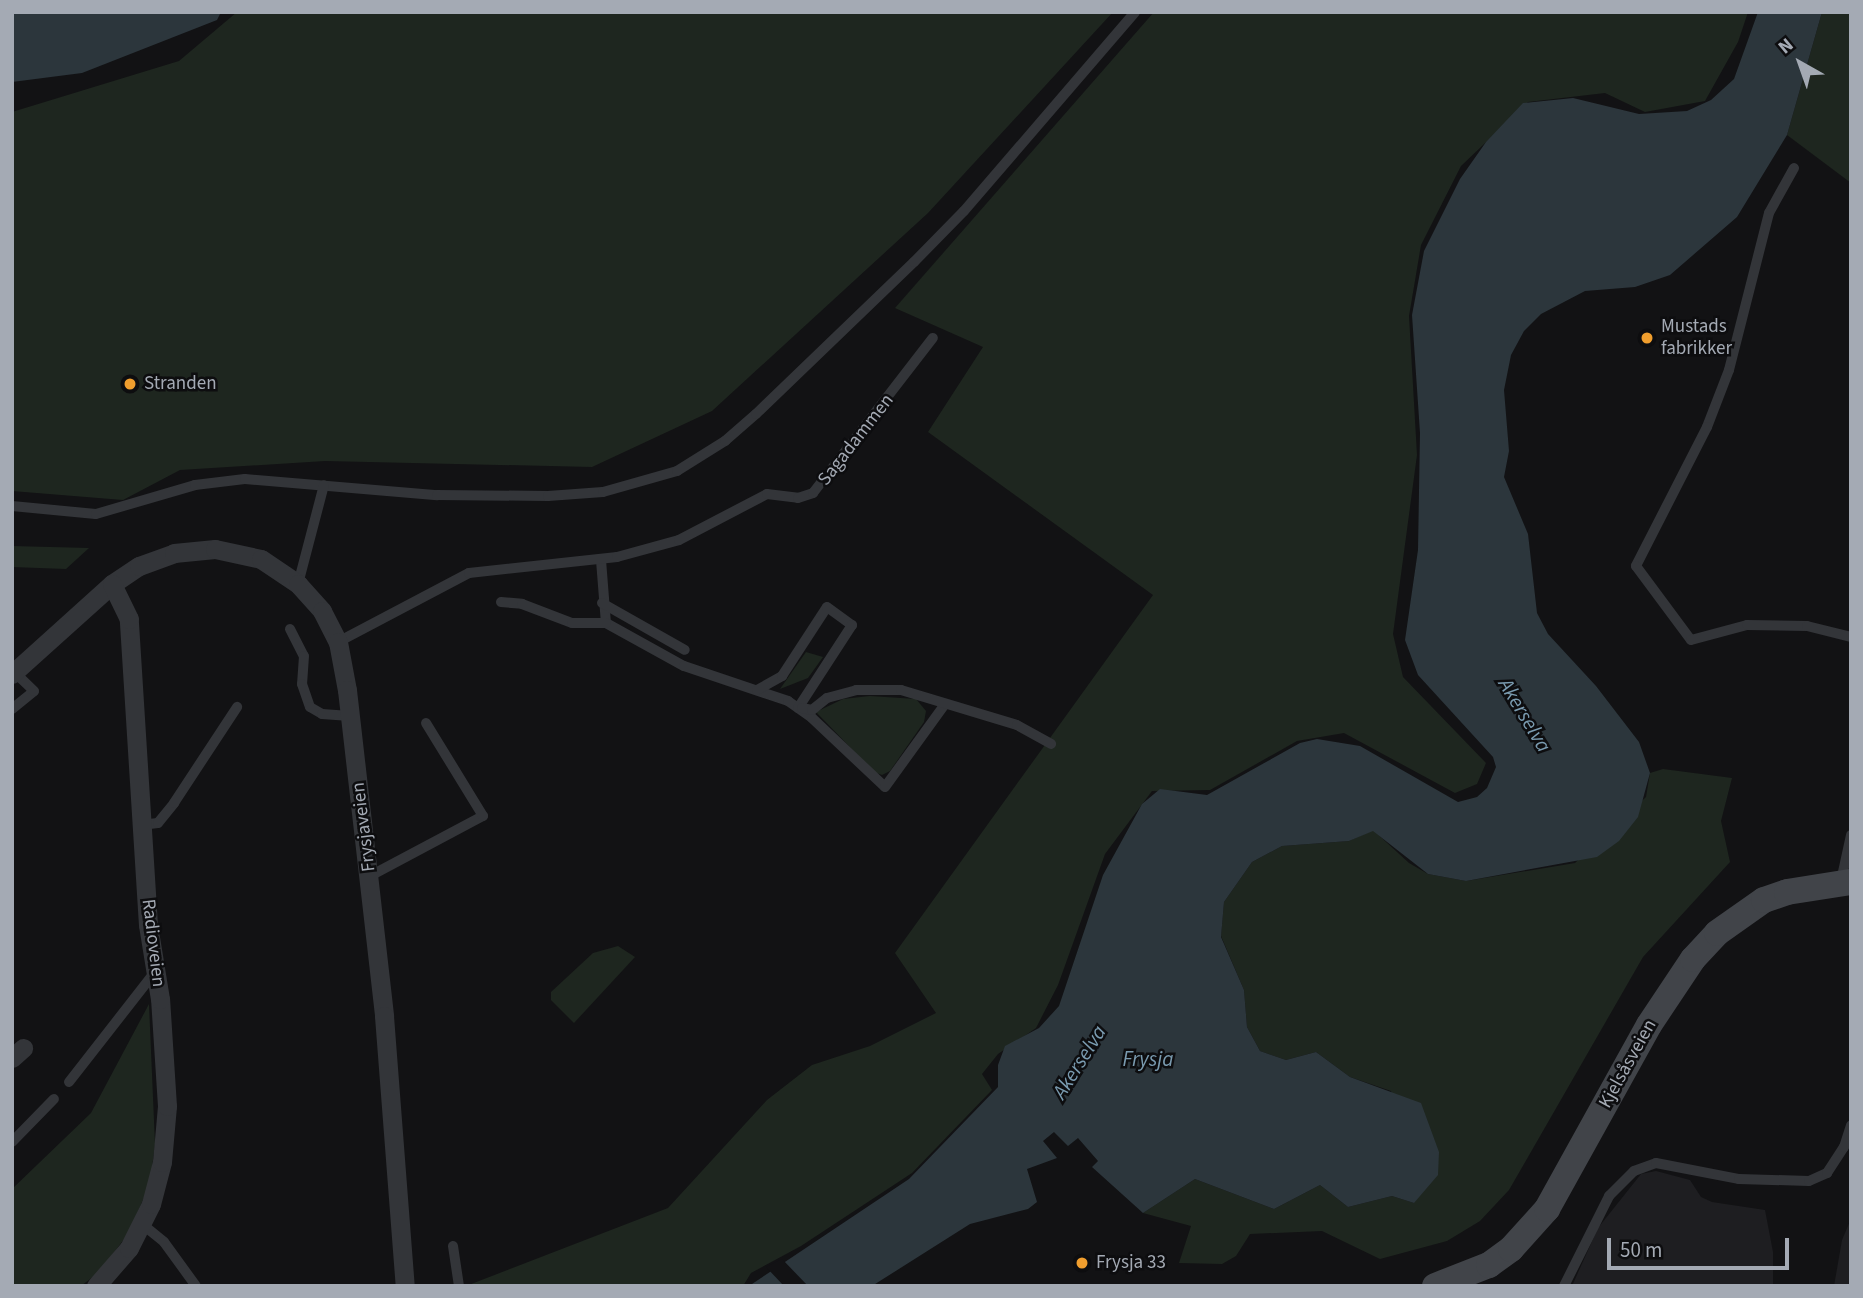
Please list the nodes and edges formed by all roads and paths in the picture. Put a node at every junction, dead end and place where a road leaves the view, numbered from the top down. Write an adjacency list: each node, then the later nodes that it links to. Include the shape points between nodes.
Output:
1 (1135, 12): 4 (lane, via 964,211 756,414 693,463 627,487 567,495 495,498)
2 (1794, 168): 13 (lane, via 1769,213 1729,370 1707,427 1636,566 1691,640 1746,625 1807,626)
3 (933, 338): 6 (lane, Sagadammen, via 813,492 798,498 767,494 679,540)
4 (324, 485): 5 (lane, via 220,481 96,514); 8 (lane)
5 (12, 506)
6 (601, 560): 10 (lane); 14 (lane, Sagadammen, via 469,573)
7 (112, 584): 8 (street, Frysjaveien, via 157,557 215,549 261,559); 16 (street, Frysjaveien); 25 (street, Radioveien, via 129,619)
8 (298, 584): 14 (street, Frysjaveien, via 322,611)
9 (501, 602): 11 (lane, via 522,604 572,623)
10 (602, 603): 11 (lane); 15 (lane)
11 (606, 623): 17 (lane, via 684,666)
12 (289, 629): 22 (lane, via 304,656 302,684 310,707 322,714)
13 (1851, 637)
14 (338, 642): 22 (street, Frysjaveien)
15 (685, 650)
16 (13, 673): 21 (lane, via 34,691)
17 (757, 690): 20 (lane); 20 (lane, via 782,676 827,607 852,625)
18 (945, 704): 20 (lane, via 916,693 871,688 827,698 812,710); 20 (lane, via 885,787); 24 (lane, via 1017,725)
19 (237, 707): 25 (lane, via 158,823)
20 (798, 708)
21 (12, 709)
22 (350, 716): 27 (street, Frysjaveien)
23 (426, 723): 27 (lane, via 483,816)
24 (1051, 744)
25 (142, 825): 29 (street, Radioveien)
26 (1851, 835): 28 (lane)
27 (370, 876): 39 (street, Frysjaveien)
28 (1846, 882): 36 (main road, Kjelsåsveien, via 1812,885 1764,900 1717,933 1693,959 1649,1025 1547,1209 1511,1249)
29 (156, 971): 30 (lane); 34 (street, Radioveien, via 166,1137 158,1184)
30 (69, 1082)
31 (54, 1099): 33 (lane)
32 (1851, 1125): 42 (lane, via 1844,1147 1827,1172 1809,1181 1740,1179 1656,1163 1628,1174 1593,1223)
33 (12, 1142)
34 (142, 1224): 37 (street, Radioveien, via 118,1265); 38 (lane, via 164,1242)
35 (453, 1246): 40 (lane)
36 (1469, 1281): 41 (main road, Kjelsåsveien)
37 (96, 1286)
38 (196, 1286)
39 (405, 1286)
40 (459, 1286)
41 (1435, 1286)
42 (1564, 1286)

